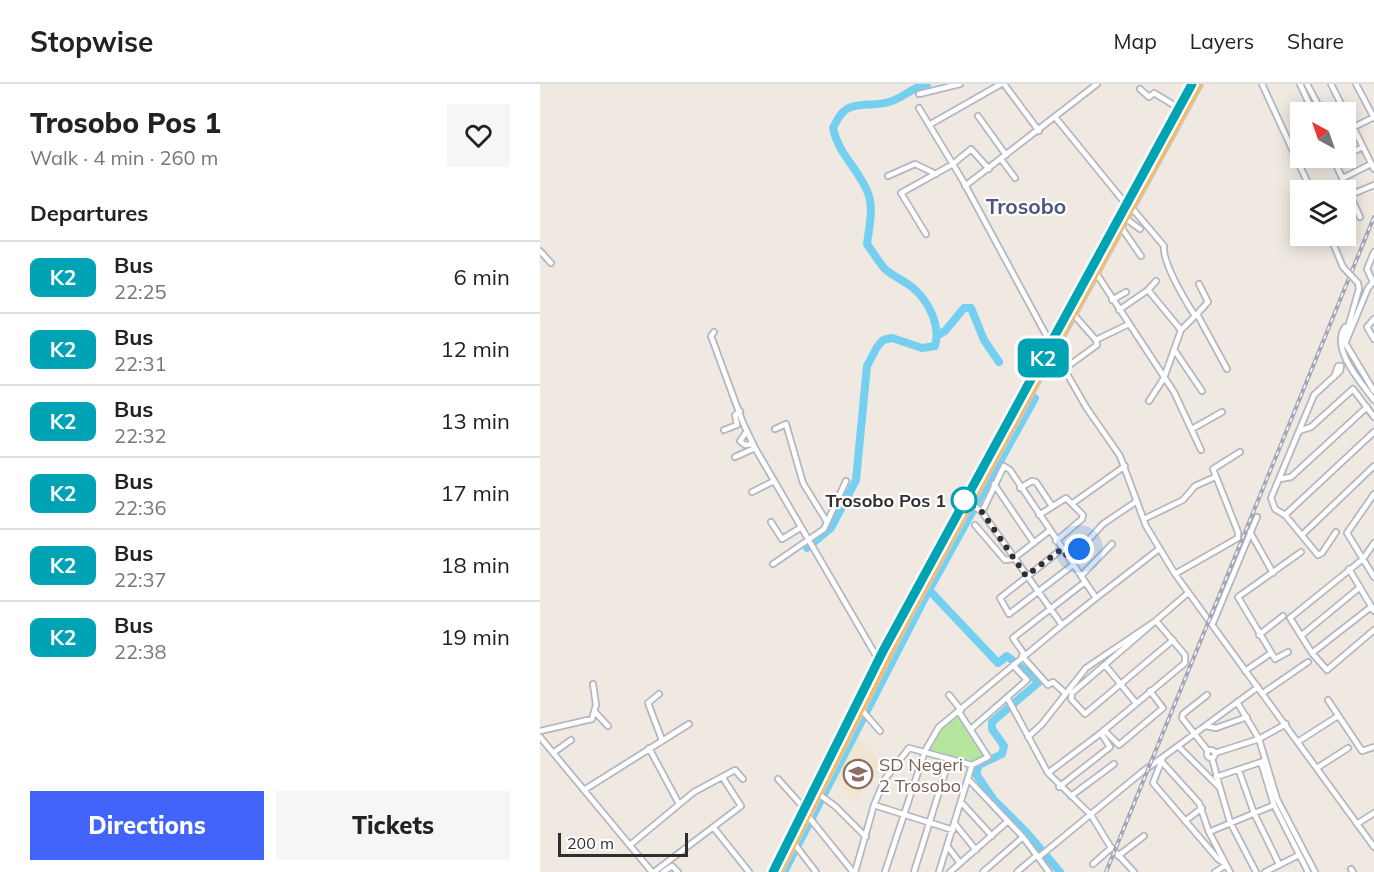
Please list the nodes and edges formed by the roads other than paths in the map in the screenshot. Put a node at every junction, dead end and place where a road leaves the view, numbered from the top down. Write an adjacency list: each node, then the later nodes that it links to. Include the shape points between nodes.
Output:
1 (960, 84): 12 (street)
2 (1002, 84): 23 (street); 25 (street)
3 (1097, 84): 22 (street)
4 (1199, 84): 43 (highway)
5 (1262, 84): 39 (street)
6 (1300, 84): 14 (street)
7 (1307, 84): 13 (street)
8 (1331, 84): 17 (street)
9 (1358, 84): 20 (street)
10 (1189, 85): 18 (highway)
11 (1140, 89): 18 (street, via 1149,97 1154,93)
12 (919, 94)
13 (1313, 96): 14 (street); 16 (street)
14 (1306, 99): 15 (street)
15 (1308, 102)
16 (1316, 102)
17 (1340, 102)
18 (1177, 107): 43 (highway)
19 (919, 108): 23 (street)
20 (1373, 113): 24 (street)
21 (978, 116): 29 (street)
22 (1055, 117): 25 (street); 43 (street)
23 (929, 125): 31 (street)
24 (1356, 126)
25 (1039, 131): 29 (street)
26 (1356, 134): 27 (street)
27 (1363, 147): 28 (street); 32 (street)
28 (1356, 150)
29 (1006, 155): 30 (street)
30 (1001, 159): 34 (street); 37 (street)
31 (953, 164): 34 (street, via 971,149); 35 (street); 41 (street)
32 (1373, 167): 38 (street)
33 (1338, 168): 38 (street)
34 (989, 169): 41 (street)
35 (936, 174): 36 (street, via 915,164); 49 (street, via 901,194)
36 (888, 176)
37 (1015, 178)
38 (1343, 178)
39 (1306, 180)
40 (1374, 185): 42 (street)
41 (965, 186): 72 (street)
42 (1356, 192)
43 (1128, 205): 46 (highway); 64 (street, via 1164,246 1175,280); 72 (highway)
44 (1356, 208): 45 (street)
45 (1360, 217)
46 (1125, 218): 47 (highway); 48 (street)
47 (1121, 227): 53 (street); 55 (highway)
48 (1140, 229)
49 (926, 234)
50 (1334, 246): 71 (street, bridge, via 1343,267 1359,286)
51 (540, 251): 54 (street)
52 (1374, 252): 57 (street, via 1367,270)
53 (1141, 256)
54 (551, 263)
55 (1096, 273): 61 (street); 63 (highway)
56 (1156, 280): 59 (street)
57 (1373, 282): 71 (street)
58 (1198, 284): 64 (street, via 1208,302)
59 (1148, 290): 62 (street); 67 (street)
60 (1126, 292): 61 (street)
61 (1113, 300): 62 (street)
62 (1119, 310): 66 (street)
63 (1074, 315): 70 (street); 72 (highway)
64 (1196, 315): 67 (street); 75 (street)
65 (1374, 319): 69 (street, via 1368,327)
66 (1129, 324): 70 (street); 77 (street)
67 (1181, 330): 73 (street)
68 (714, 332): 86 (street, via 711,336)
69 (1374, 339)
70 (1096, 340): 74 (street, via 1097,345)
71 (1343, 346): 78 (street); 79 (street)
72 (1053, 347): 74 (street); 80 (highway)
73 (1175, 351): 77 (street); 81 (street)
74 (1064, 369): 99 (street)
75 (1227, 369)
76 (1334, 377): 93 (street, via 1314,395)
77 (1164, 378): 83 (street); 90 (street)
78 (1366, 378): 79 (street); 82 (street)
79 (1361, 382): 84 (street)
80 (1028, 391): 110 (highway); 164 (highway)
81 (1202, 391)
82 (1374, 391)
83 (1149, 400)
84 (1374, 400)
85 (1367, 407): 88 (street); 93 (street, via 1352,389 1311,427); 102 (street, via 1291,477)
86 (740, 411): 91 (street, via 735,415 737,425); 92 (street)
87 (1222, 412): 90 (street)
88 (1374, 417)
89 (775, 429): 119 (street, via 786,424 803,483)
90 (1192, 429): 96 (street)
91 (724, 430)
92 (747, 431): 95 (street); 95 (street, via 740,441)
93 (1299, 431): 102 (street)
94 (1374, 432): 115 (street)
95 (754, 446): 98 (street); 103 (street)
96 (1201, 450)
97 (1240, 452): 101 (street, via 1213,468)
98 (735, 457)
99 (1125, 466): 109 (street); 111 (street)
100 (1374, 466): 125 (street)
101 (1215, 477): 117 (street); 141 (street, via 1238,537)
102 (1280, 478): 115 (street, via 1270,500 1278,513)
103 (774, 481): 107 (street); 121 (street)
104 (846, 481): 119 (street)
105 (994, 484): 106 (street, via 1004,466); 113 (street); 128 (street)
106 (1020, 488): 112 (street, via 1036,482); 114 (street)
107 (752, 492)
108 (1374, 494): 135 (street, via 1347,533)
109 (1137, 501): 117 (street); 136 (street, via 1102,524)
110 (970, 503): 113 (street); 182 (highway)
111 (1073, 503): 112 (street, via 1066,498); 126 (street, via 1083,518)
112 (1052, 506): 114 (street)
113 (980, 509): 134 (street)
114 (1039, 515): 122 (street)
115 (1286, 515): 125 (street)
116 (1257, 517): 123 (street)
117 (1144, 519): 132 (street)
118 (771, 522): 121 (street, via 782,539)
119 (827, 522): 127 (street)
120 (975, 525): 134 (street, via 1000,556)
121 (800, 528): 127 (street)
122 (1049, 531): 126 (street); 128 (street)
123 (1250, 532): 140 (street); 154 (street)
124 (1336, 532): 125 (street, via 1319,555)
125 (1303, 534)
126 (1056, 541): 131 (street)
127 (809, 542): 137 (street); 164 (street)
128 (1034, 543): 134 (street)
129 (1374, 543): 135 (street)
130 (1112, 544): 143 (street)
131 (1062, 549): 136 (street); 142 (street)
132 (1159, 549): 141 (street); 149 (street)
133 (1301, 552): 140 (street)
134 (1013, 559): 142 (street)
135 (1363, 559): 139 (street); 144 (street)
136 (1070, 560): 138 (street)
137 (773, 564)
138 (1074, 565): 143 (street); 147 (street)
139 (1349, 569): 146 (street); 158 (street, via 1290,618)
140 (1273, 573): 157 (street, via 1238,597)
141 (1175, 574): 148 (street)
142 (1026, 576): 147 (street); 147 (street, via 999,601 1010,614)
143 (1081, 576): 145 (street)
144 (1374, 577)
145 (1085, 582): 149 (street); 150 (street)
146 (1359, 588): 151 (street); 158 (street)
147 (1037, 593): 150 (street)
148 (1188, 593): 153 (street); 154 (street)
149 (1096, 598): 155 (street)
150 (1049, 609): 155 (street); 163 (street, via 1013,639)
151 (1373, 609): 162 (street)
152 (1283, 616): 157 (street)
153 (1157, 622): 159 (street); 167 (street); 173 (street, via 1092,663)
154 (1213, 623): 168 (street)
155 (1062, 625): 163 (street)
156 (1374, 630): 162 (street, via 1327,670)
157 (1259, 634): 161 (street)
158 (1302, 635): 162 (street)
159 (1173, 640): 170 (street); 172 (street, via 1185,655 1185,663)
160 (1288, 652): 161 (street, via 1276,659)
161 (1271, 653): 168 (street)
162 (1312, 653)
163 (1023, 655): 166 (street); 173 (street, via 1048,685 1053,682)
164 (878, 659): 182 (highway)
165 (1308, 662): 174 (street)
166 (1014, 663): 178 (street, via 1027,680); 183 (street)
167 (1105, 665): 170 (street); 170 (street, via 1071,694 1082,714)
168 (1245, 671): 171 (street)
169 (593, 684): 184 (street)
170 (1121, 684): 181 (street)
171 (1258, 687): 174 (street); 180 (street)
172 (1150, 691): 181 (street); 194 (street, via 1163,708 1119,745)
173 (1065, 693): 196 (street)
174 (1263, 693): 188 (street)
175 (659, 694): 200 (street, via 648,703)
176 (949, 695): 183 (street)
177 (1207, 695): 195 (street, via 1182,716)
178 (1008, 700): 191 (street); 196 (street)
179 (1328, 700): 185 (street)
180 (1237, 702): 186 (street); 190 (street)
181 (1136, 703): 194 (street)
182 (862, 709): 192 (street); 225 (highway); 235 (highway)
183 (960, 711): 191 (street); 206 (street, via 939,727)
184 (595, 712): 189 (street); 193 (street, via 587,722)
185 (1338, 716): 201 (street); 203 (street, via 1362,751)
186 (1247, 717): 190 (street, via 1216,728); 198 (street)
187 (689, 724): 200 (street)
188 (1286, 724): 198 (street); 201 (street)
189 (608, 726)
190 (1206, 726): 195 (street)
191 (971, 729): 213 (street, via 988,756)
192 (880, 730)
193 (540, 731)
194 (1103, 732): 216 (street); 222 (street, via 1110,747)
195 (1194, 734): 202 (street); 208 (street, via 1208,751 1207,756)
196 (1028, 736): 216 (street)
197 (540, 737): 207 (street)
198 (1259, 739): 208 (street); 211 (street)
199 (571, 740): 207 (street)
200 (662, 740): 204 (street)
201 (1299, 741): 214 (street)
202 (1178, 746): 210 (street); 223 (street)
203 (1374, 747)
204 (649, 748): 224 (street); 228 (street)
205 (1348, 748): 214 (street)
206 (925, 750): 209 (street); 230 (street, via 909,748 885,779); 234 (street)
207 (554, 753): 224 (street)
208 (1213, 756): 217 (street)
209 (949, 760): 213 (street); 239 (street)
210 (1163, 760): 231 (street); 236 (street, via 1142,772); 238 (street, via 1153,784)
211 (1264, 761): 215 (street); 229 (street); 283 (street, via 1277,799)
212 (1114, 764): 226 (street)
213 (972, 765): 221 (street)
214 (1317, 768): 241 (street)
215 (1239, 771): 217 (street); 232 (street)
216 (1048, 773): 222 (street)
217 (1216, 777): 223 (street)
218 (723, 778): 219 (street, via 735,771); 228 (street, via 700,788); 243 (street, via 741,806)
219 (742, 779)
220 (778, 779): 235 (street)
221 (969, 779): 227 (street); 237 (street)
222 (1059, 787): 226 (street)
223 (1220, 788): 240 (street)
224 (584, 790): 250 (street)
225 (821, 795): 235 (highway); 247 (street)
226 (1071, 796): 236 (street)
227 (961, 802): 242 (street); 245 (street)
228 (679, 804): 250 (street)
229 (1274, 804): 232 (street); 256 (street)
230 (874, 805): 234 (street); 247 (street)
231 (1202, 808): 238 (street); 244 (street)
232 (1254, 813): 240 (street); 261 (street)
233 (1374, 813): 241 (street)
234 (904, 814): 239 (street); 270 (street)
235 (808, 815): 249 (highway); 266 (highway); 269 (street)
236 (1091, 815): 253 (street); 255 (street)
237 (1008, 821): 245 (street); 248 (street)
238 (1185, 821): 260 (street)
239 (931, 822): 242 (street); 271 (street)
240 (1230, 822): 244 (street); 280 (street)
241 (1357, 824): 252 (street)
242 (954, 827): 251 (street); 254 (street)
243 (714, 828): 262 (street); 265 (street)
244 (1209, 832): 260 (street)
245 (992, 836): 254 (street)
246 (1144, 836): 257 (street)
247 (866, 837): 269 (street)
248 (1023, 837): 255 (street); 274 (street)
249 (794, 843): 267 (highway); 268 (street)
250 (630, 844): 262 (street)
251 (948, 847): 258 (street); 272 (street)
252 (1374, 847)
253 (1112, 848): 257 (street); 259 (street)
254 (976, 850): 258 (street)
255 (1041, 855): 275 (street); 276 (street)
256 (1299, 855): 261 (street); 282 (street)
257 (1118, 856): 277 (street)
258 (960, 863): 273 (street)
259 (1093, 864)
260 (1225, 864): 278 (street); 279 (street)
261 (1279, 864): 281 (street)
262 (653, 872)
263 (663, 872): 264 (street, via 672,866)
264 (678, 872)
265 (749, 872)
266 (774, 872)
267 (779, 872)
268 (816, 872)
269 (854, 872)
270 (885, 872)
271 (914, 872)
272 (939, 872)
273 (951, 872)
274 (982, 872)
275 (1017, 872)
276 (1048, 872)
277 (1134, 872)
278 (1215, 872)
279 (1230, 872)
280 (1256, 872)
281 (1264, 872)
282 (1308, 872)
283 (1315, 872)

